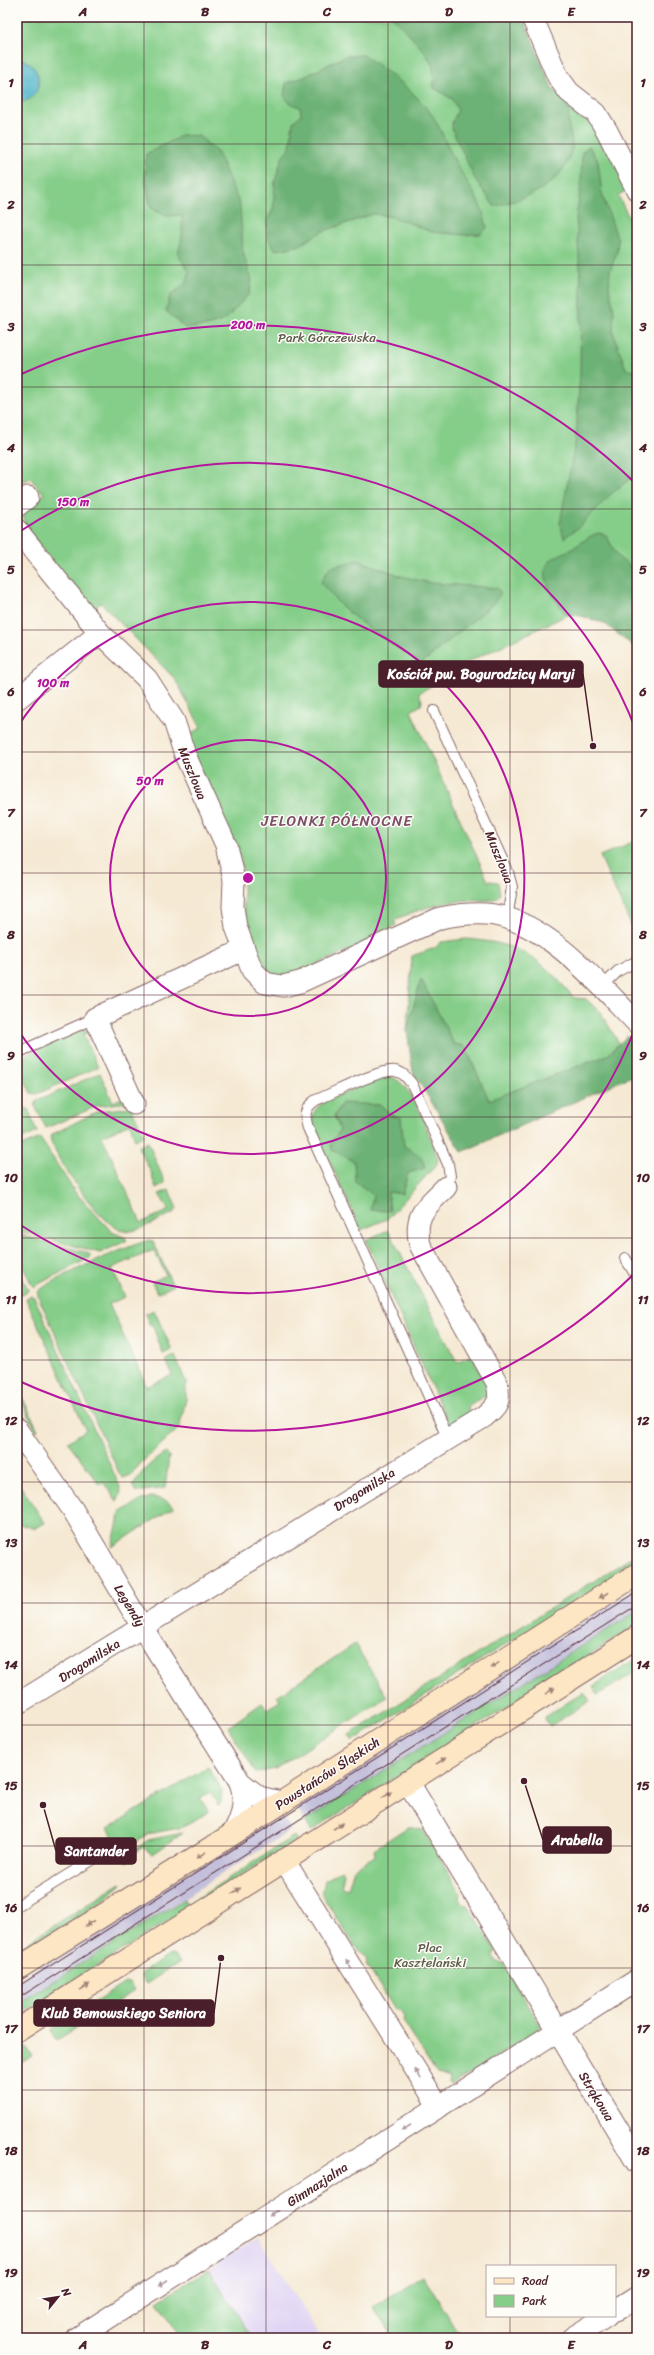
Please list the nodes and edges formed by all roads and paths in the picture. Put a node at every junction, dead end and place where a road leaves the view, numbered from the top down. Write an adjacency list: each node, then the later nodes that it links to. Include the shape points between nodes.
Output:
1 (532, 17): 2 (street, via 558,77 569,92 596,114)
2 (637, 190)
3 (17, 530): 4 (street, Muszlowa)
4 (94, 638): 5 (street); 8 (street, Muszlowa, via 147,679 174,720 185,755 228,851 234,880 233,907 236,927)
5 (17, 699)
6 (434, 711): 7 (lane, Muszlowa, via 508,872 512,887)
7 (507, 919): 8 (street, Muszlowa, via 488,914 440,918 300,982 283,986 265,983 252,970); 10 (street, Muszlowa, via 531,928 557,945)
8 (243, 950): 11 (street)
9 (637, 960): 10 (lane, via 618,971)
10 (602, 987): 12 (street, Muszlowa)
11 (95, 1018): 13 (lane); 14 (street)
12 (637, 1023)
13 (17, 1053)
14 (134, 1104)
15 (446, 1187): 19 (street, Drogomilska, via 418,1218 420,1245 490,1369 500,1395 497,1406 484,1417); 19 (lane, via 450,1176 448,1164 412,1084 404,1074 395,1070 383,1072 307,1106 304,1116 308,1128)
16 (625, 1258): 17 (lane)
17 (637, 1277)
18 (17, 1430): 21 (street, Legendy, via 73,1510)
19 (448, 1438): 21 (street, Drogomilska)
20 (637, 1574): 26 (main road, Powstańców Śląskich, one-way to 26)
21 (142, 1626): 23 (street, Drogomilska); 24 (street, Legendy)
22 (637, 1637): 25 (main road, one-way to 22)
23 (17, 1704)
24 (240, 1782): 26 (street, Legendy, via 259,1797); 27 (street, Legendy, via 243,1796 242,1816)
25 (408, 1782): 29 (main road, one-way to 25); 34 (street)
26 (281, 1802): 27 (main road, Powstańców Śląskich)
27 (233, 1834): 31 (main road, Powstańców Śląskich, one-way to 31)
28 (97, 1857): 30 (lane)
29 (284, 1860): 33 (main road, one-way to 29); 35 (street, one-way to 29)
30 (17, 1906)
31 (17, 1969)
32 (637, 1980): 34 (street, Gimnazjalna)
33 (17, 2030)
34 (557, 2030): 35 (street, Gimnazjalna); 36 (street, Strąkowa)
35 (439, 2107): 40 (street, Gimnazjalna, one-way to 40)
36 (637, 2162)
37 (637, 2297): 38 (street)
38 (616, 2310)
39 (605, 2317): 41 (street)
40 (77, 2338)
41 (572, 2338)

